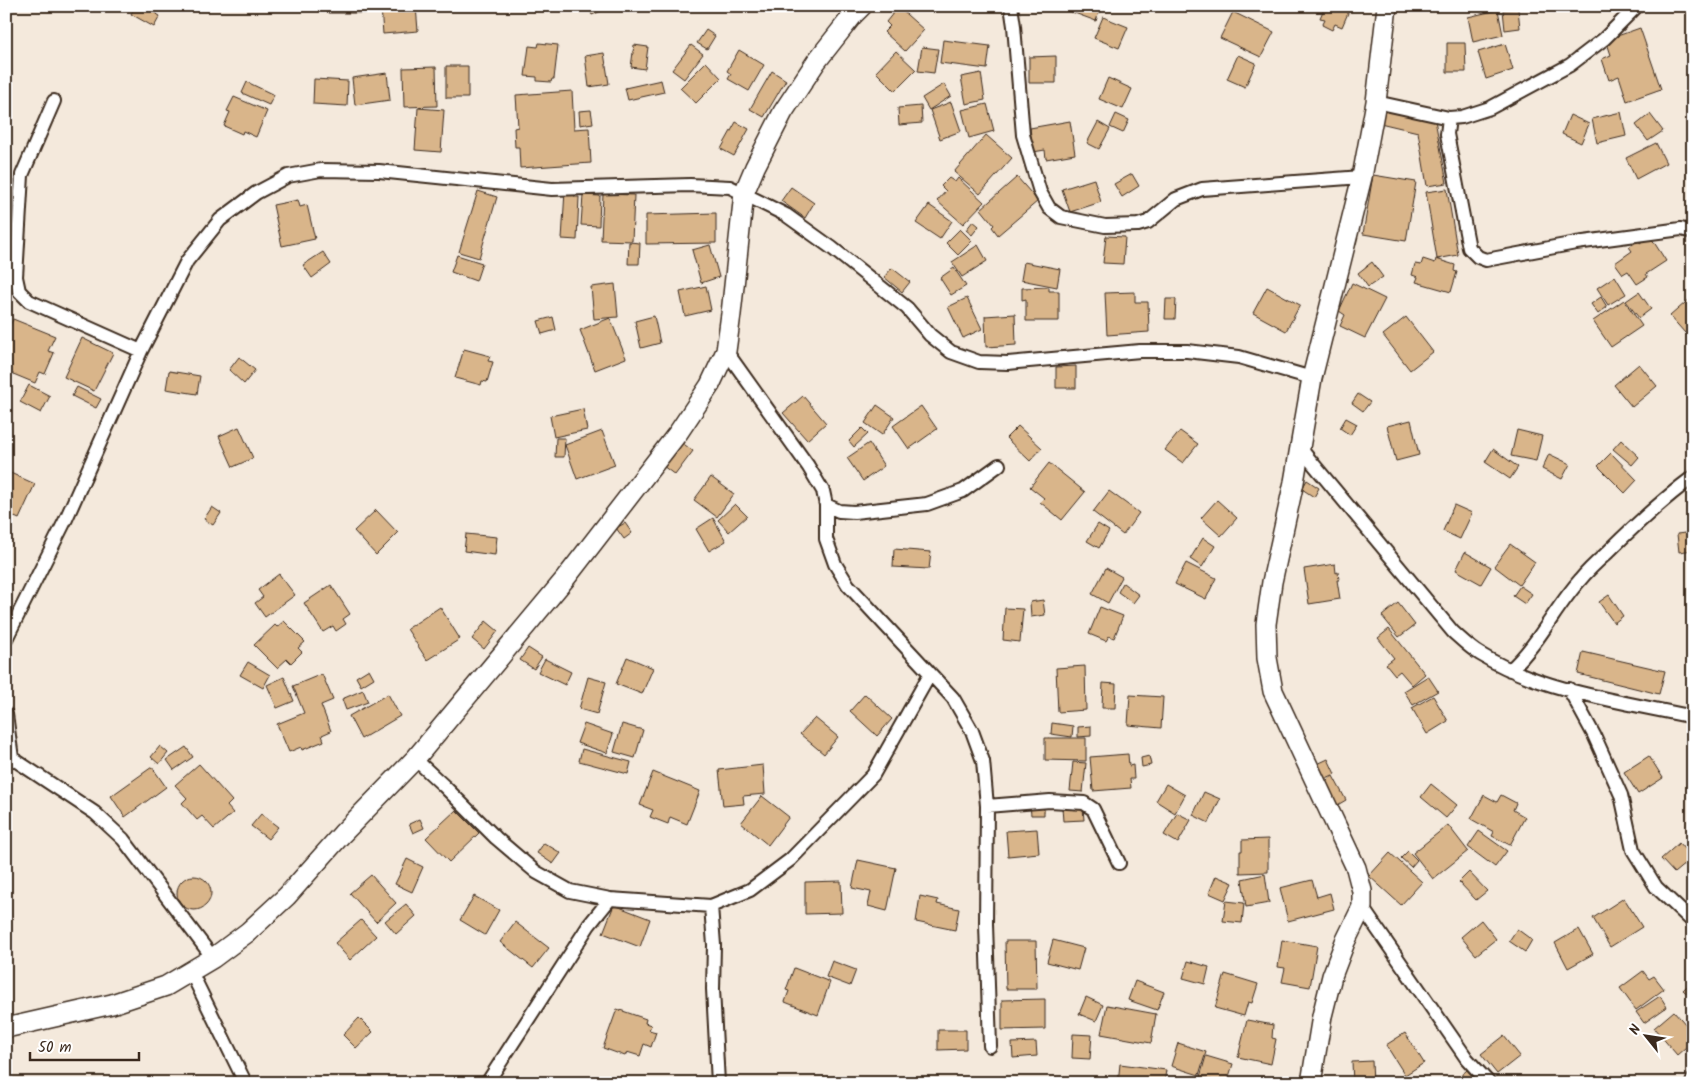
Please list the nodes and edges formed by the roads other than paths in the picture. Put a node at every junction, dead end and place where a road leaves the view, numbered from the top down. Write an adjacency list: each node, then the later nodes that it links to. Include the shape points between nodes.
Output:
1 (862, 6): 9 (street, via 816,62 782,112)
2 (1011, 6): 8 (street, via 1023,135 1040,192 1049,208 1061,217 1105,226 1138,224 1148,222 1176,198 1202,189)
3 (1386, 6): 6 (street)
4 (1637, 6): 7 (street, via 1604,39 1570,65 1490,108)
5 (54, 101): 11 (street, via 22,175 16,277 19,291 28,301)
6 (1376, 102): 7 (street); 8 (street)
7 (1449, 118): 10 (street, via 1447,134 1469,248 1478,257 1486,260 1576,242 1681,230)
8 (1362, 177): 13 (street)
9 (744, 193): 11 (street, via 714,185 552,189 379,171 321,170 288,176 220,220 187,260); 12 (street); 13 (street, via 786,215 832,248 907,308 930,335 951,352 980,362 1187,351 1239,357)
10 (1693, 232)
11 (141, 351): 18 (street, via 66,519)
12 (726, 351): 17 (street, via 808,466 823,492); 25 (street, via 710,385 666,448 565,578)
13 (1312, 378): 14 (street)
14 (1300, 448): 19 (street, via 1453,632 1478,653); 30 (street, via 1272,582 1266,624 1267,658 1273,691 1356,868 1362,891)
15 (999, 465): 17 (street, via 963,491 928,504 854,512 839,511)
16 (1693, 478): 19 (street, via 1623,536 1581,578 1524,656)
17 (826, 505): 20 (street, via 826,539 834,564 848,585)
18 (6, 639)
19 (1510, 670): 21 (street)
20 (930, 674): 26 (street, via 952,698 972,731 983,761); 29 (street, via 873,775 790,860 750,890)
21 (1569, 689): 23 (street); 31 (street, via 1621,795 1633,850 1656,887)
22 (6, 714): 24 (street)
23 (1693, 718)
24 (9, 756): 32 (street, via 95,813 123,839)
25 (415, 760): 28 (street, via 536,872 570,891); 32 (street, via 287,896 248,932)
26 (986, 806): 27 (street, via 1050,801 1084,803 1093,809); 35 (street)
27 (1119, 863)
28 (610, 899): 29 (street); 37 (street, via 589,925)
29 (711, 906): 38 (street)
30 (1362, 908): 39 (street, via 1332,976); 40 (street, via 1467,1059)
31 (1693, 922)
32 (213, 958): 33 (street)
33 (191, 972): 34 (street, via 166,986 112,1004); 36 (street)
34 (6, 1028)
35 (990, 1046)
36 (244, 1083)
37 (487, 1083)
38 (718, 1083)
39 (1311, 1083)
40 (1489, 1083)

